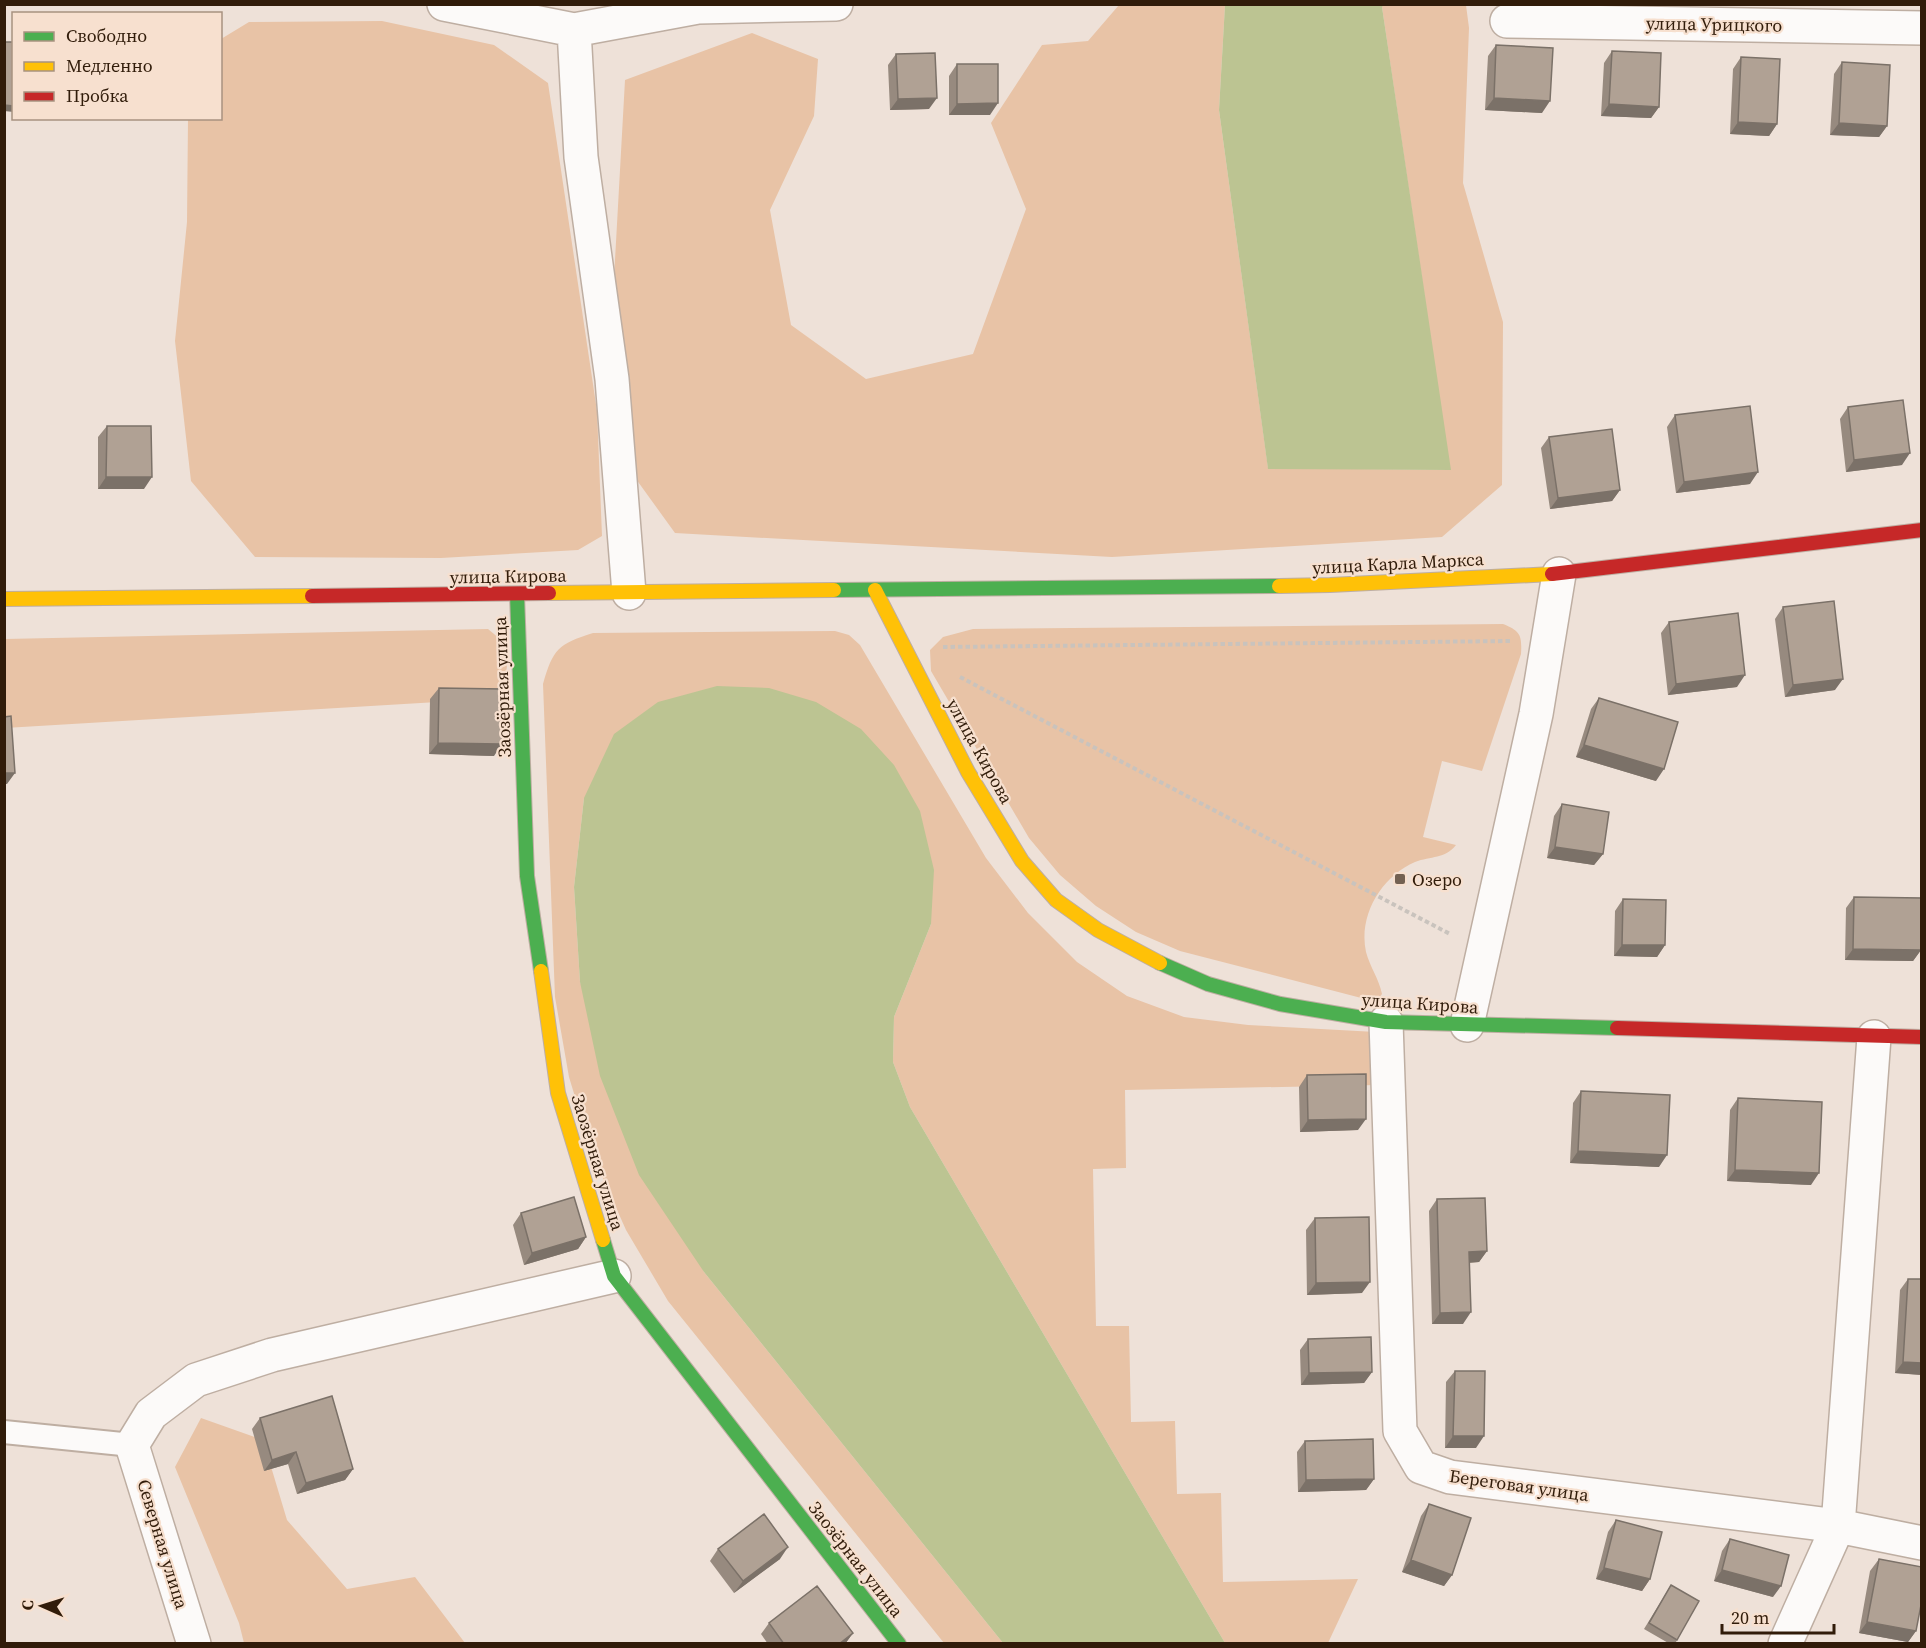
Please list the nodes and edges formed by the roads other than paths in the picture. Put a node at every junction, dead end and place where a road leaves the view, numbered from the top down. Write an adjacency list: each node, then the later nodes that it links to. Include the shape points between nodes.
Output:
1 (444, 4): 5 (street)
2 (836, 4): 5 (street, via 699,7)
3 (1507, 21): 4 (street, улица Урицкого)
4 (1922, 28)
5 (574, 30): 9 (street, via 581,157 612,378)
6 (1922, 530): 7 (street, улица Карла Маркса)
7 (1559, 573): 8 (street, улица Карла Маркса, via 1330,585); 13 (street, via 1536,714)
8 (874, 590): 9 (street, улица Кирова); 12 (street, улица Кирова, via 968,772 1022,861 1056,900 1098,930 1152,960 1209,984 1280,1004)
9 (629, 592): 10 (street, улица Кирова)
10 (517, 594): 11 (street, улица Кирова); 16 (street, Заозёрная улица, via 527,876 558,1093)
11 (4, 599)
12 (1386, 1022): 13 (street, улица Кирова); 19 (street, Береговая улица, via 1400,1431 1420,1467 1450,1477)
13 (1467, 1025): 14 (street, улица Кирова)
14 (1874, 1036): 15 (street, улица Кирова); 19 (street)
15 (1922, 1037)
16 (614, 1276): 18 (street, via 272,1355 196,1380 151,1414); 22 (street, Заозёрная улица)
17 (4, 1432): 18 (lane)
18 (132, 1445): 21 (street, Северная улица)
19 (1838, 1526): 20 (street, Береговая улица); 23 (street)
20 (1922, 1543)
21 (194, 1644)
22 (899, 1644)
23 (1785, 1644)

